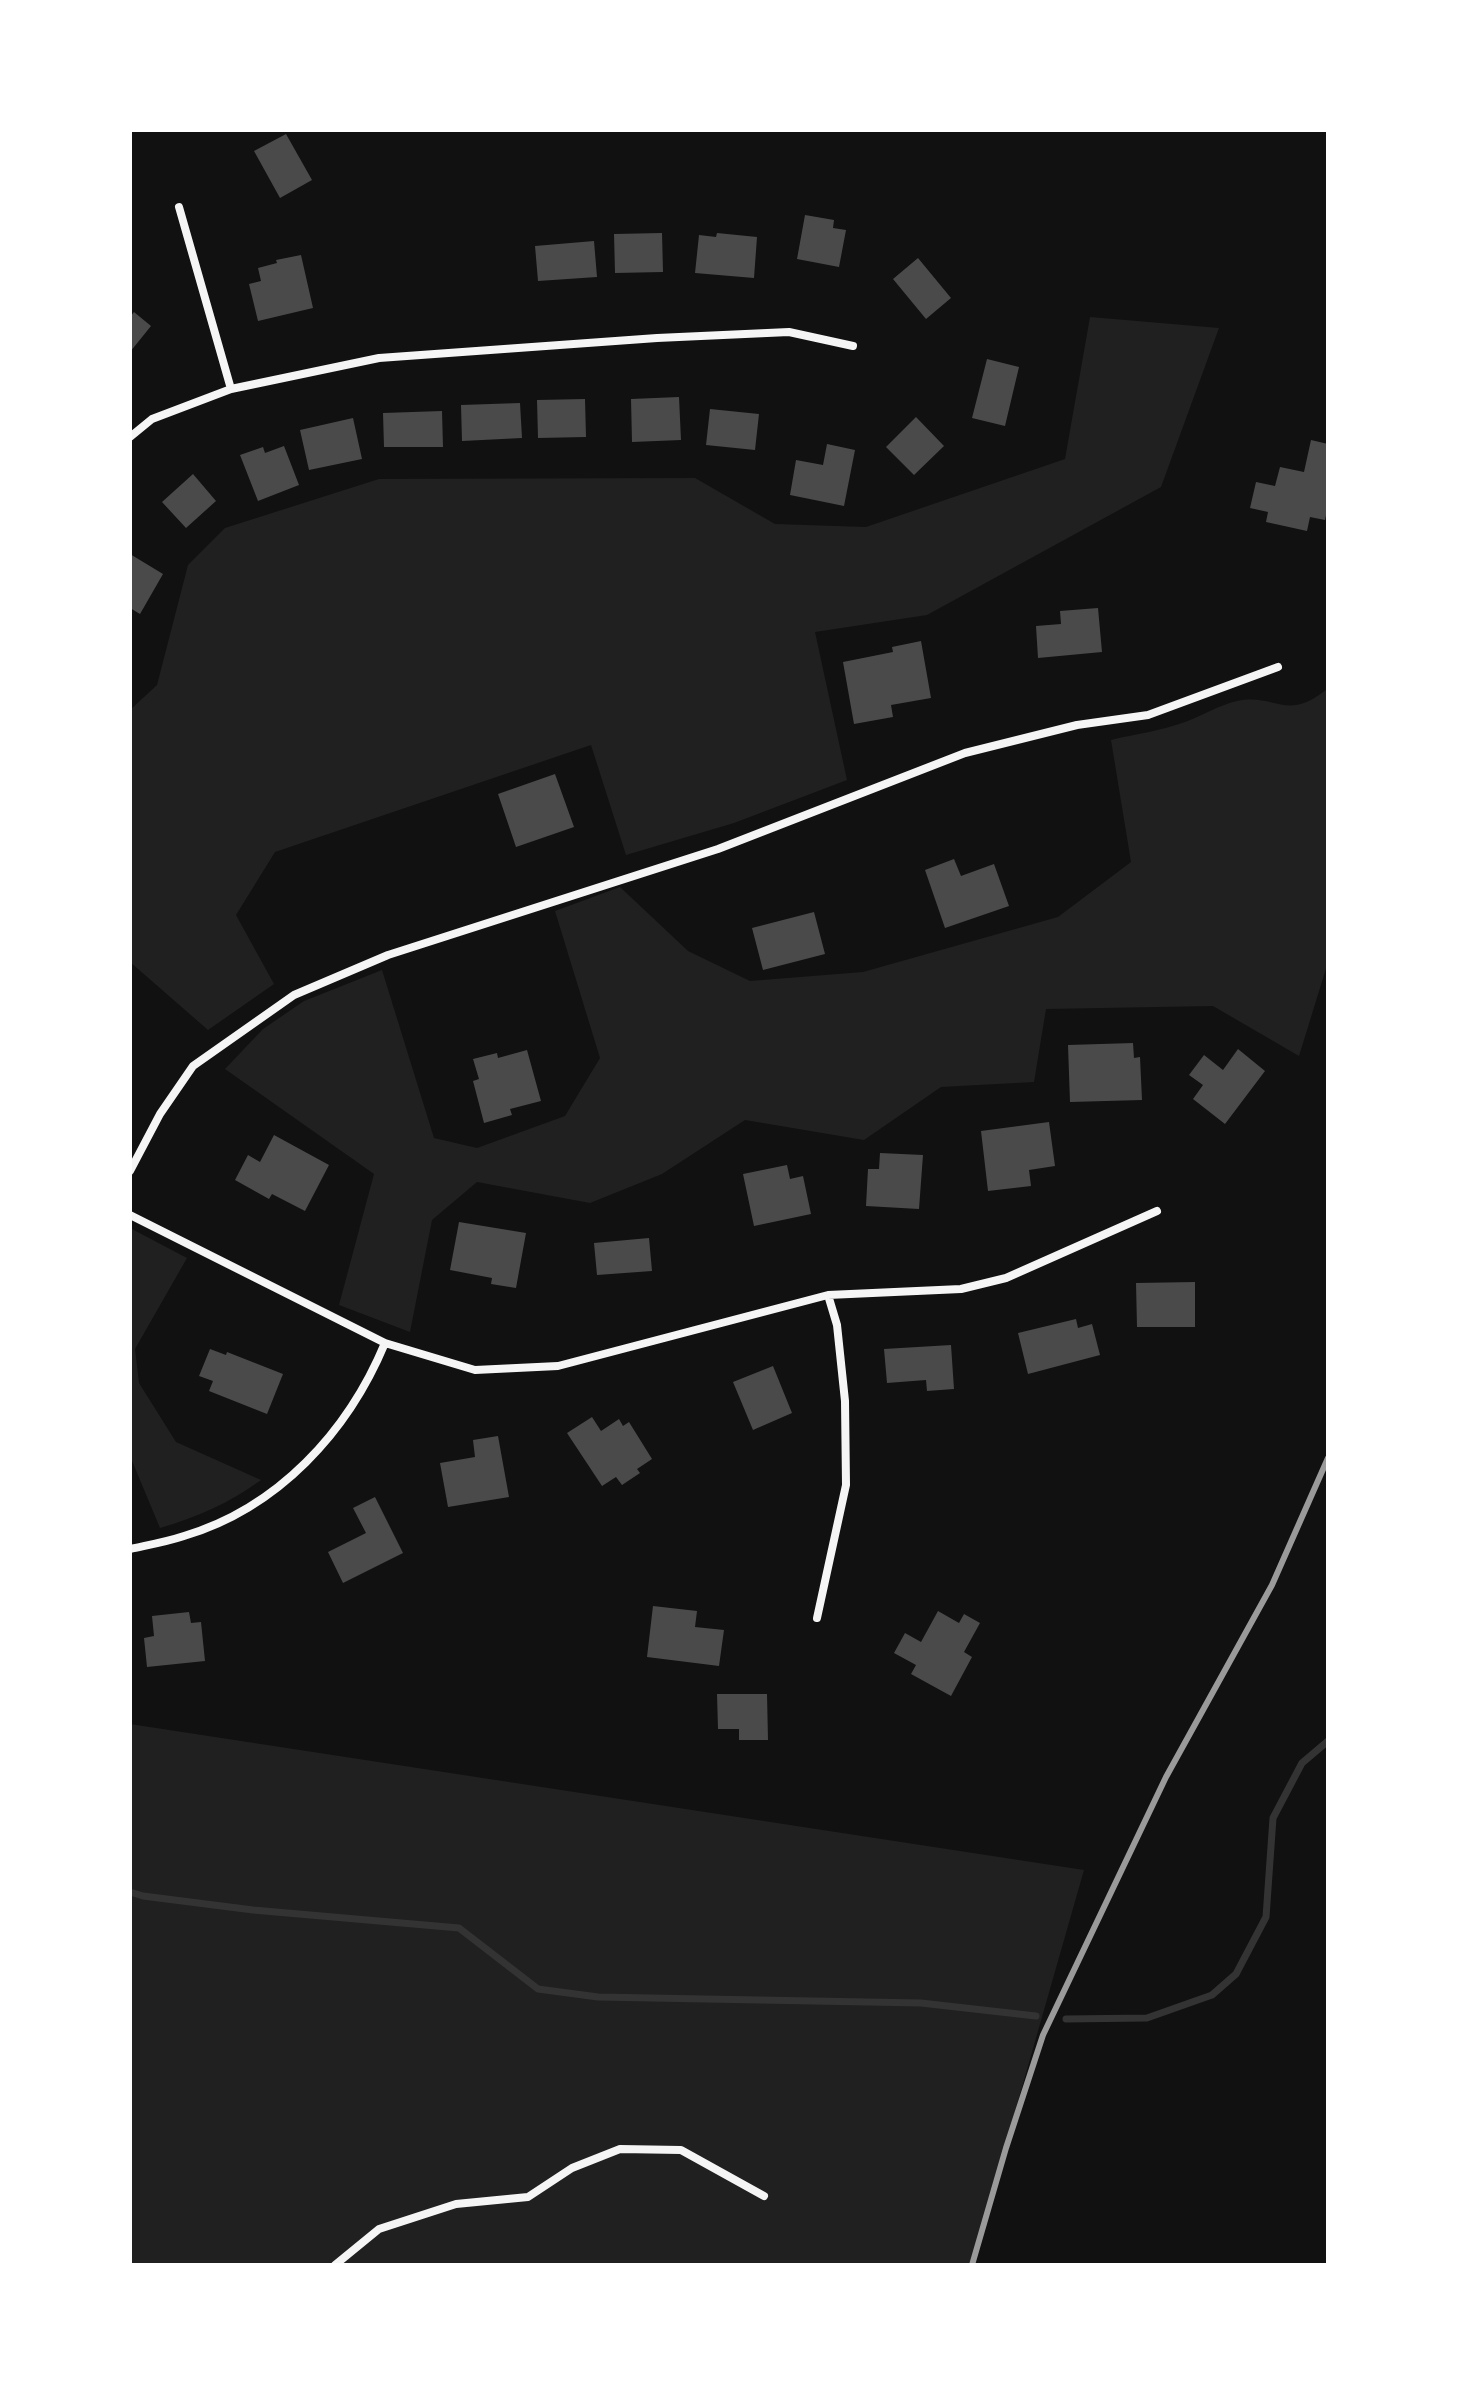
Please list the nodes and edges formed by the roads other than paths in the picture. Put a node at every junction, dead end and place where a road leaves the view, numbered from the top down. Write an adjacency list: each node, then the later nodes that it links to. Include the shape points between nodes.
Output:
1 (179, 207): 3 (street)
2 (853, 346): 3 (street, via 789,332 657,338 379,358)
3 (231, 389): 4 (street, via 152,419)
4 (130, 437)
5 (1278, 667): 6 (street, via 1148,715 1077,725 965,753 718,849 388,955 294,995 193,1066)
6 (130, 1171)
7 (1157, 1211): 9 (street, via 1006,1278 961,1289)
8 (130, 1215): 10 (street)
9 (828, 1295): 10 (street, via 558,1366 475,1370); 12 (street, via 837,1325 845,1401 846,1485)
10 (385, 1343): 11 (street, via 355,1404 304,1466 228,1518 185,1536)
11 (130, 1549)
12 (817, 1618)
13 (764, 2196): 14 (street, via 681,2150 620,2149 572,2168 528,2197 456,2204 379,2229)
14 (335, 2265)

